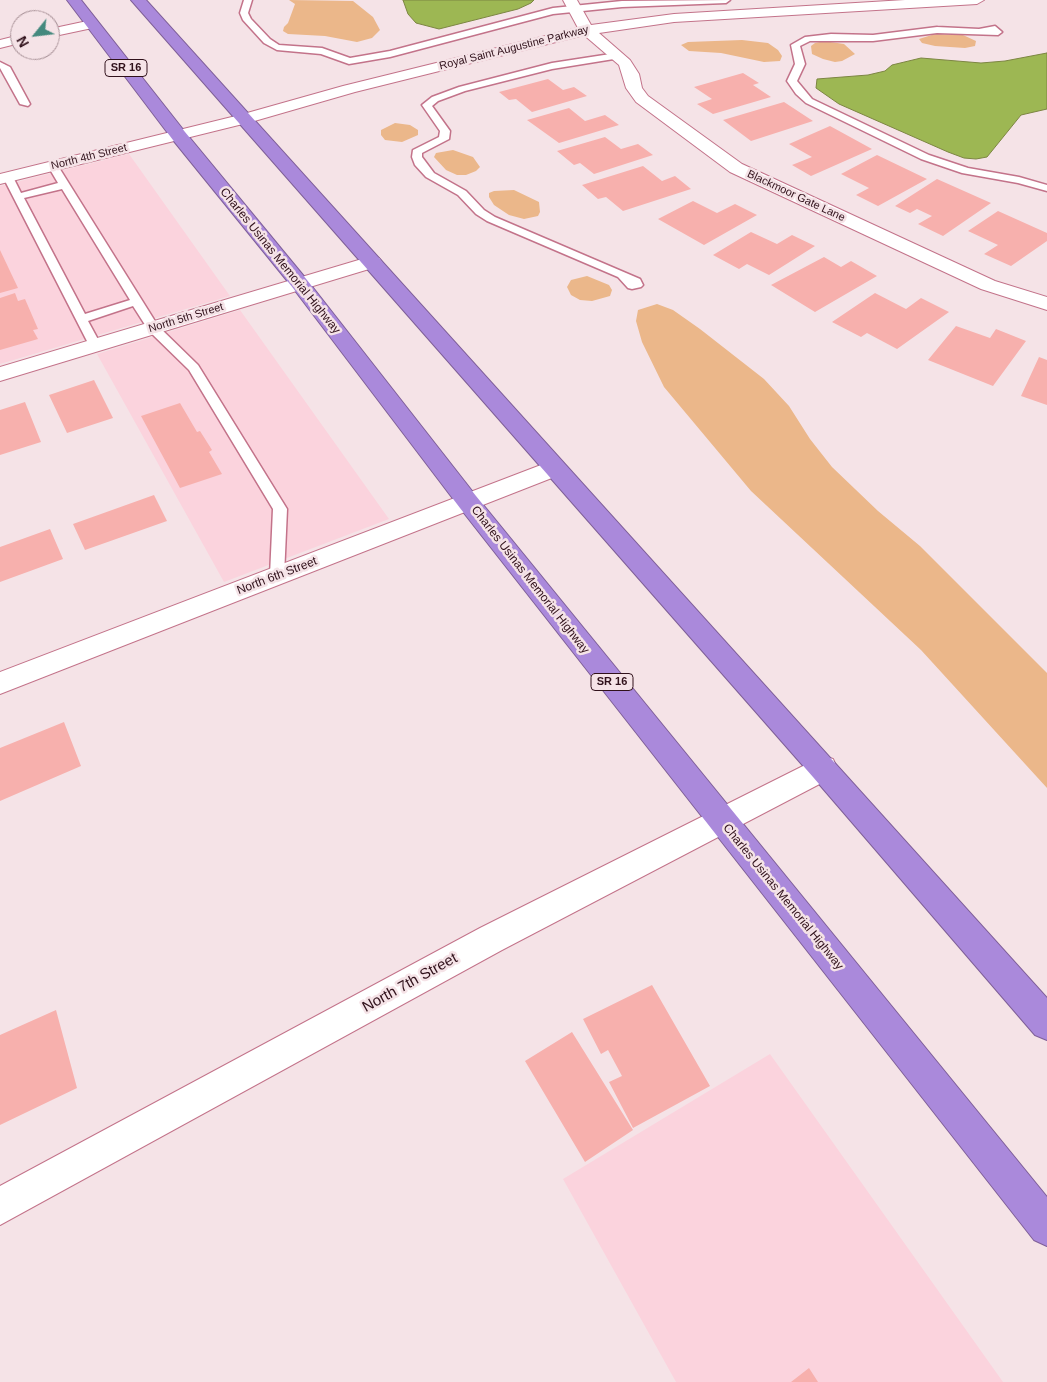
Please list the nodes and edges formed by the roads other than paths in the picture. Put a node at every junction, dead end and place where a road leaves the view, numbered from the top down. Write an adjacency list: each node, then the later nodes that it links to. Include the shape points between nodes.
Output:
1 (74, 0): 7 (highway, Charles Usinas Memorial Highway / SR 16)
2 (138, 0): 14 (highway)
3 (248, 0): 6 (lane, via 244,13 247,20 267,41 277,46 322,52 348,61 399,51)
4 (726, 0): 6 (lane)
5 (977, 0): 8 (street, Royal Saint Augustine Parkway, via 674,18)
6 (573, 4): 8 (street)
7 (92, 24): 10 (street); 15 (highway, Charles Usinas Memorial Highway / SR 16)
8 (587, 30): 11 (street, Blackmoor Gate Lane); 14 (street, Royal Saint Augustine Parkway, via 349,89)
9 (983, 30): 19 (lane, via 808,39 794,45 800,64 792,81 809,100 925,157 966,171)
10 (60, 31)
11 (617, 56): 22 (lane, via 552,66 435,99 426,105 445,131 444,139 418,152 417,157 430,175 462,193 491,220); 25 (street, Blackmoor Gate Lane, via 625,63 634,88 642,99 736,168 988,285)
12 (0, 64): 13 (lane, via 5,67)
13 (25, 104)
14 (245, 119): 15 (street, Royal Saint Augustine Parkway); 21 (highway)
15 (178, 136): 16 (street, North 4th Street); 23 (highway, Charles Usinas Memorial Highway / SR 16)
16 (53, 166): 17 (street, North 4th Street); 18 (lane)
17 (4, 178): 20 (lane)
18 (64, 185): 20 (lane); 24 (lane)
19 (1047, 188)
20 (17, 197): 26 (lane)
21 (372, 262): 23 (street, North 5th Street); 30 (highway)
22 (622, 275)
23 (300, 284): 27 (street, North 5th Street); 31 (highway, Charles Usinas Memorial Highway / SR 16)
24 (137, 301): 26 (lane); 27 (lane)
25 (1047, 304)
26 (81, 319): 28 (lane)
27 (153, 328): 28 (street, North 5th Street); 32 (lane, via 194,368 280,509)
28 (95, 345): 29 (street, North 5th Street)
29 (0, 374)
30 (554, 468): 31 (street, North 6th Street); 34 (highway)
31 (468, 502): 32 (street, North 6th Street); 35 (highway, Charles Usinas Memorial Highway / SR 16)
32 (277, 576): 33 (street, North 6th Street)
33 (0, 683)
34 (823, 768): 35 (street, North 7th Street); 36 (highway)
35 (722, 822): 37 (street, North 7th Street, via 491,939); 38 (highway, Charles Usinas Memorial Highway / SR 16)
36 (1047, 1023)
37 (0, 1206)
38 (1047, 1227)

